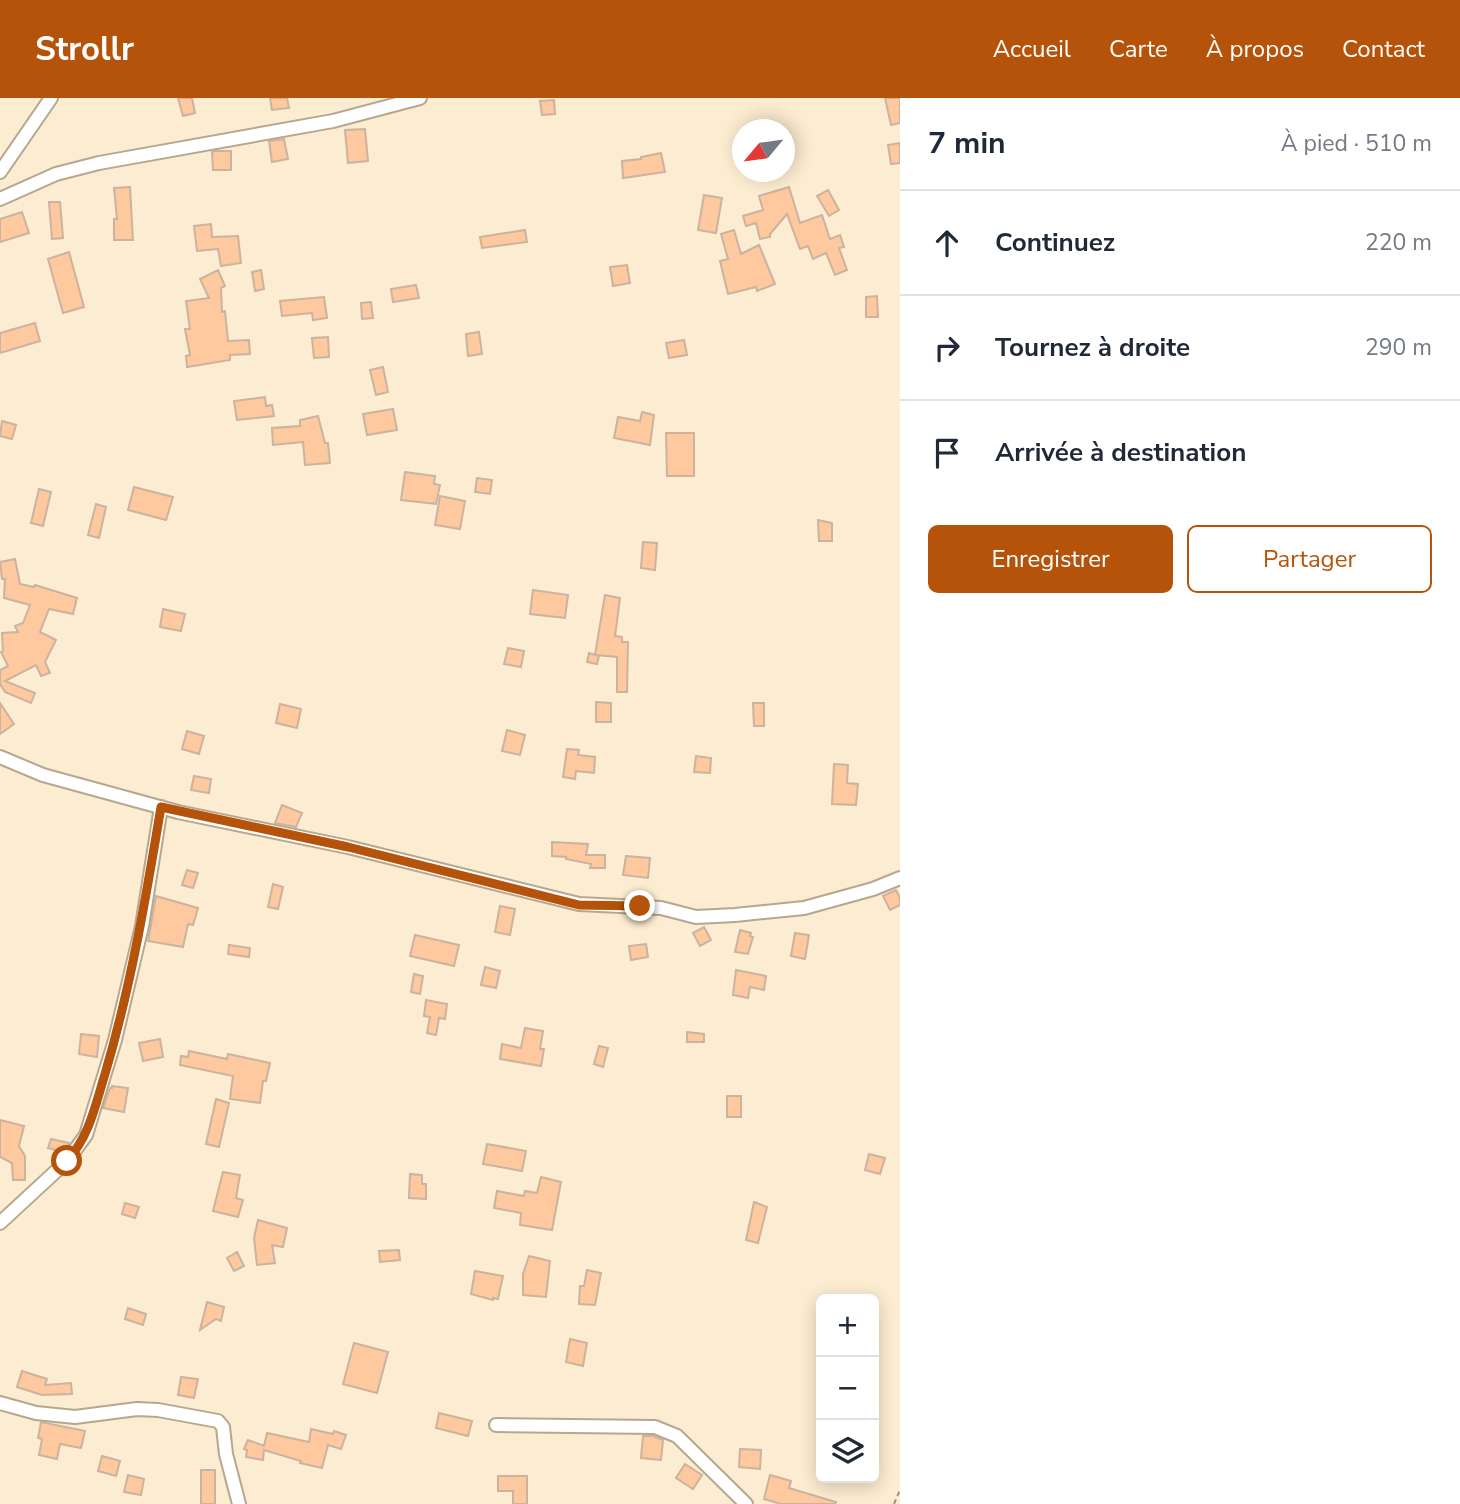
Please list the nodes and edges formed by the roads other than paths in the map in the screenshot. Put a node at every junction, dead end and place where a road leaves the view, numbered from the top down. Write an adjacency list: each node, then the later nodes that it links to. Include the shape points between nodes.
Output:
1 (51, 98): 3 (street)
2 (420, 98): 4 (street, via 333,121 99,163 56,174)
3 (0, 173)
4 (0, 199)
5 (0, 757): 6 (street, via 43,775)
6 (161, 807): 7 (street, via 348,847 579,905 662,908 696,917 804,908); 8 (street, via 142,926 86,1135 67,1161)
7 (900, 878)
8 (0, 1223)
9 (0, 1403): 11 (street, via 75,1417 137,1409 218,1421)
10 (496, 1425): 12 (street, via 655,1427 677,1436)
11 (239, 1504)
12 (746, 1504)

